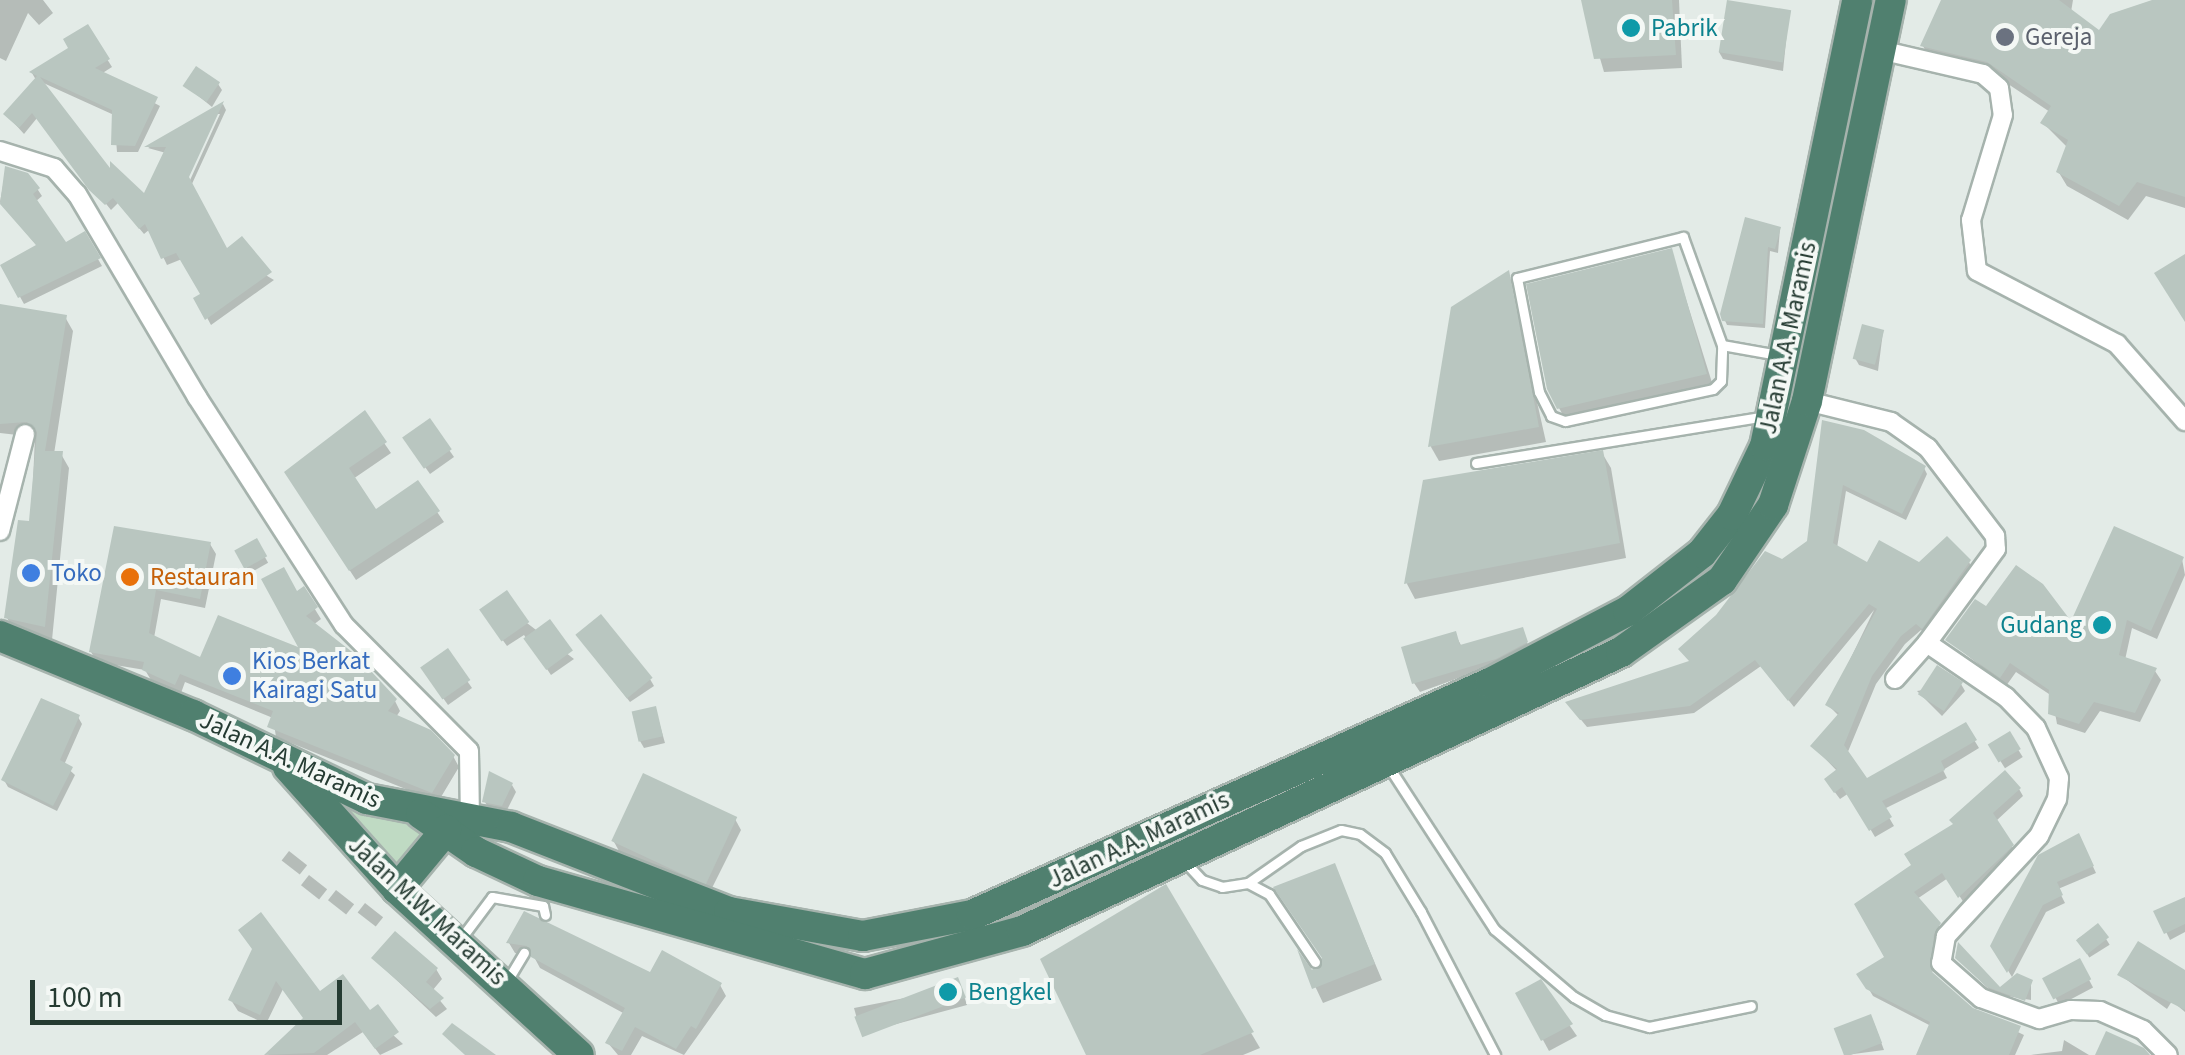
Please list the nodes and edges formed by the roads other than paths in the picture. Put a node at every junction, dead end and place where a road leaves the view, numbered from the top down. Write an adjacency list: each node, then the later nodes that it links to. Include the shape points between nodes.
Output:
1 (1857, 0): 6 (highway, Jalan A.A. Maramis)
2 (1891, 0): 3 (highway)
3 (1880, 50): 7 (highway); 9 (street, via 1983,74 1998,88 2004,114 1970,220 1978,271 2107,337)
4 (0, 150): 18 (street, via 54,168 77,194 344,625 470,751)
5 (1722, 345): 5 (lane, via 1721,380 1713,388 1565,421 1551,416 1540,392 1516,282 1528,273 1683,237); 6 (lane)
6 (1786, 356): 8 (highway, Jalan A.A. Maramis)
7 (1807, 401): 14 (street, via 1891,422 1928,448 1995,536 1996,549); 17 (highway, via 1772,505 1722,580 1621,652)
8 (1773, 415): 11 (lane); 19 (highway, Jalan A.A. Maramis, via 1732,514 1663,588 1490,683)
9 (2185, 421)
10 (24, 434): 12 (street)
11 (1476, 464)
12 (0, 532)
13 (0, 636): 16 (highway, Jalan A.A. Maramis, via 121,683)
14 (1927, 643): 15 (street); 32 (street, via 2026,718 2059,784 2039,836 1946,936 1942,964 1981,998 2020,1014 2039,1020 2071,1010 2100,1011 2143,1030)
15 (1895, 679)
16 (283, 760): 18 (highway, Jalan A.A. Maramis, via 367,799); 23 (highway, Jalan M.W. Maramis)
17 (1386, 762): 20 (highway); 29 (lane, via 1494,929 1574,997 1604,1016 1649,1027)
18 (445, 820): 19 (highway, Jalan A.A. Maramis, via 688,900 863,936 972,915); 21 (highway, via 476,852 568,892 865,974 984,946); 23 (highway)
19 (1128, 849): 21 (highway)
20 (1180, 857): 21 (highway); 22 (lane, via 1202,880 1222,888)
21 (1138, 878)
22 (1248, 883): 27 (lane, via 1269,894); 31 (lane, via 1314,841 1341,830 1360,834 1385,853 1422,912)
23 (397, 889): 25 (highway, Jalan M.W. Maramis)
24 (545, 915): 25 (lane, via 543,906 492,896)
25 (457, 944): 28 (highway, Jalan M.W. Maramis)
26 (524, 953): 28 (lane)
27 (1316, 962)
28 (505, 984): 30 (highway, Jalan M.W. Maramis)
29 (1752, 1006)
30 (580, 1055)
31 (1495, 1055)
32 (2168, 1055)

